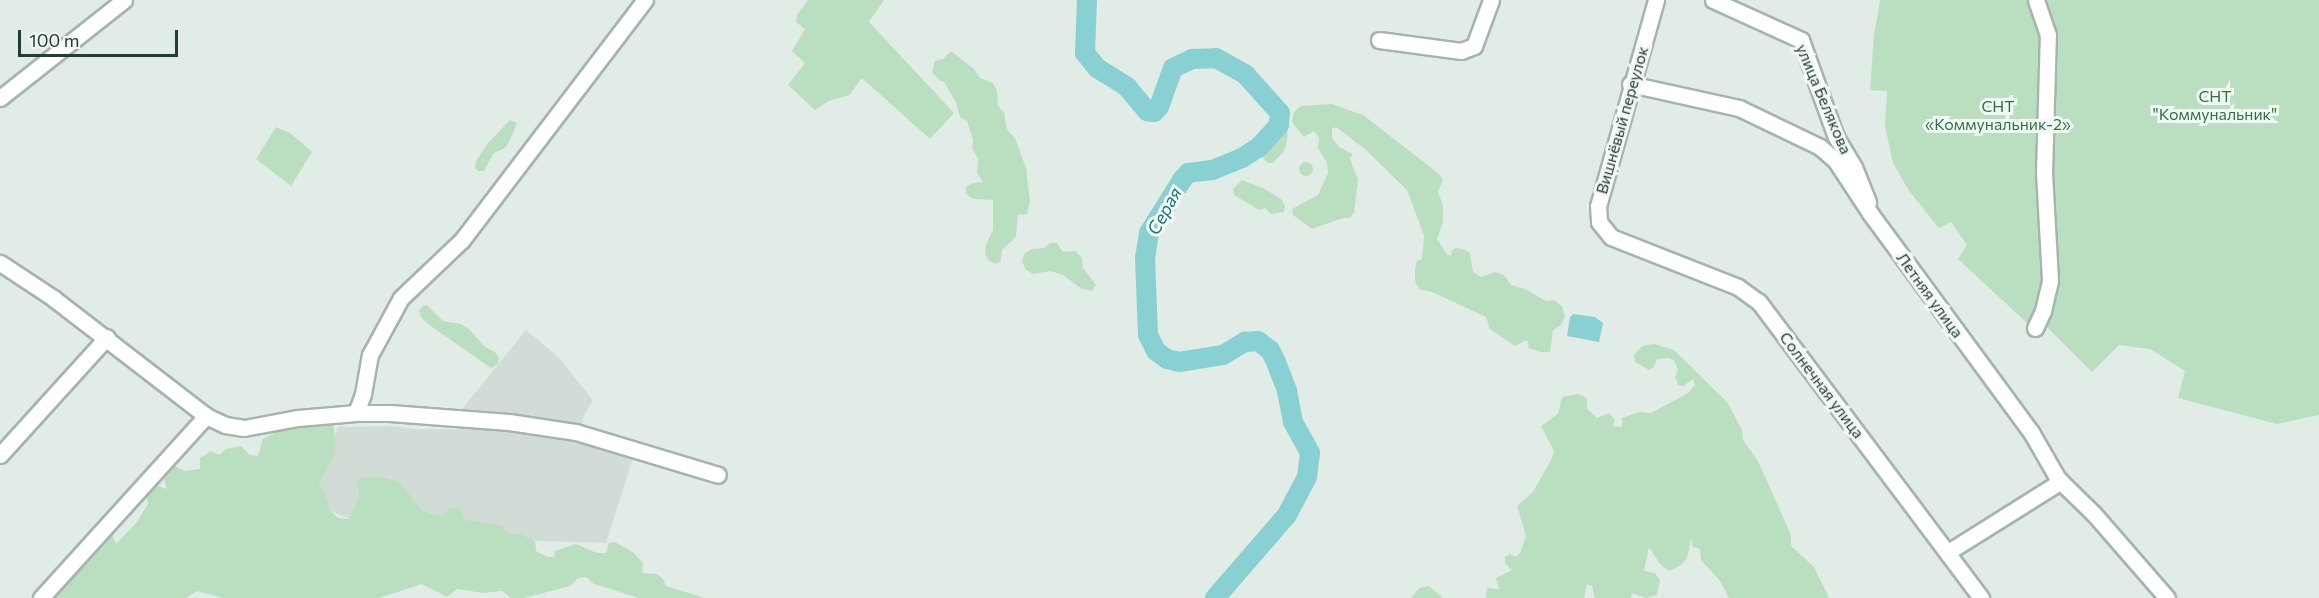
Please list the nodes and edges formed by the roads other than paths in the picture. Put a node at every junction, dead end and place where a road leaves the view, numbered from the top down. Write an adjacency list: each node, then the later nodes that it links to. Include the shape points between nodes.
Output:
1 (124, 0): 9 (street)
2 (645, 0): 15 (street, via 462,240 401,298 370,355)
3 (1491, 0): 7 (street, via 1474,46 1461,51)
4 (1656, 0): 8 (street, Вишнёвый переулок)
5 (1713, 0): 10 (street, улица Белякова, via 1801,40 1836,137 1866,192)
6 (2036, 0): 13 (street, via 2048,35 2044,174 2050,280)
7 (1379, 40)
8 (1630, 84): 10 (street, Летняя улица, via 1739,108 1820,147 1834,160); 11 (street, Вишнёвый переулок, via 1598,206 1599,222)
9 (0, 98)
10 (1869, 213): 19 (street, Летняя улица, via 2031,432)
11 (1611, 237): 20 (street, Солнечная улица, via 1738,287 1759,302)
12 (0, 263): 14 (street)
13 (2035, 328)
14 (107, 337): 16 (street); 17 (street)
15 (356, 413): 16 (street, via 244,428); 18 (street, via 509,422 576,432)
16 (206, 416): 21 (street)
17 (0, 454)
18 (718, 475)
19 (2061, 481): 20 (street); 23 (street, Летняя улица)
20 (1948, 552): 22 (street, Солнечная улица)
21 (41, 598)
22 (1981, 598)
23 (2167, 598)

